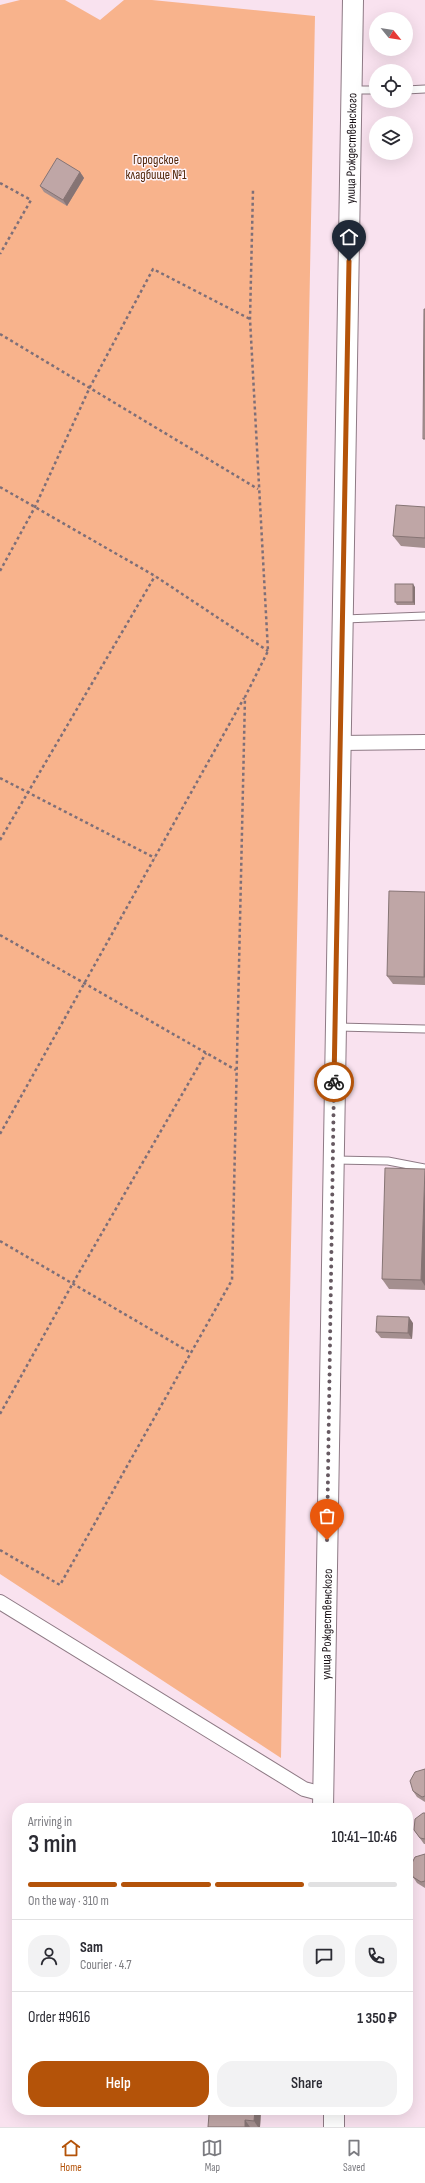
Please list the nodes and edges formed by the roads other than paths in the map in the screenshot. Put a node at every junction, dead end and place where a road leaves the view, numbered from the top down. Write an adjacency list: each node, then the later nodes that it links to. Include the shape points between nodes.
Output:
1 (353, 0): 3 (main road, улица Рождественского)
2 (425, 89): 5 (lane)
3 (352, 90): 4 (lane); 7 (main road, улица Рождественского)
4 (369, 90)
5 (413, 90)
6 (425, 616): 7 (lane)
7 (342, 619): 9 (main road, улица Рождественского)
8 (425, 742): 9 (street)
9 (340, 743): 10 (main road, улица Рождественского)
10 (335, 1026): 11 (lane); 12 (main road, улица Рождественского)
11 (425, 1029)
12 (333, 1160): 13 (lane, via 388,1160); 15 (main road, улица Рождественского)
13 (425, 1168)
14 (0, 1602): 15 (street)
15 (323, 1801)
16 (334, 2115): 17 (main road)
17 (334, 2127)

